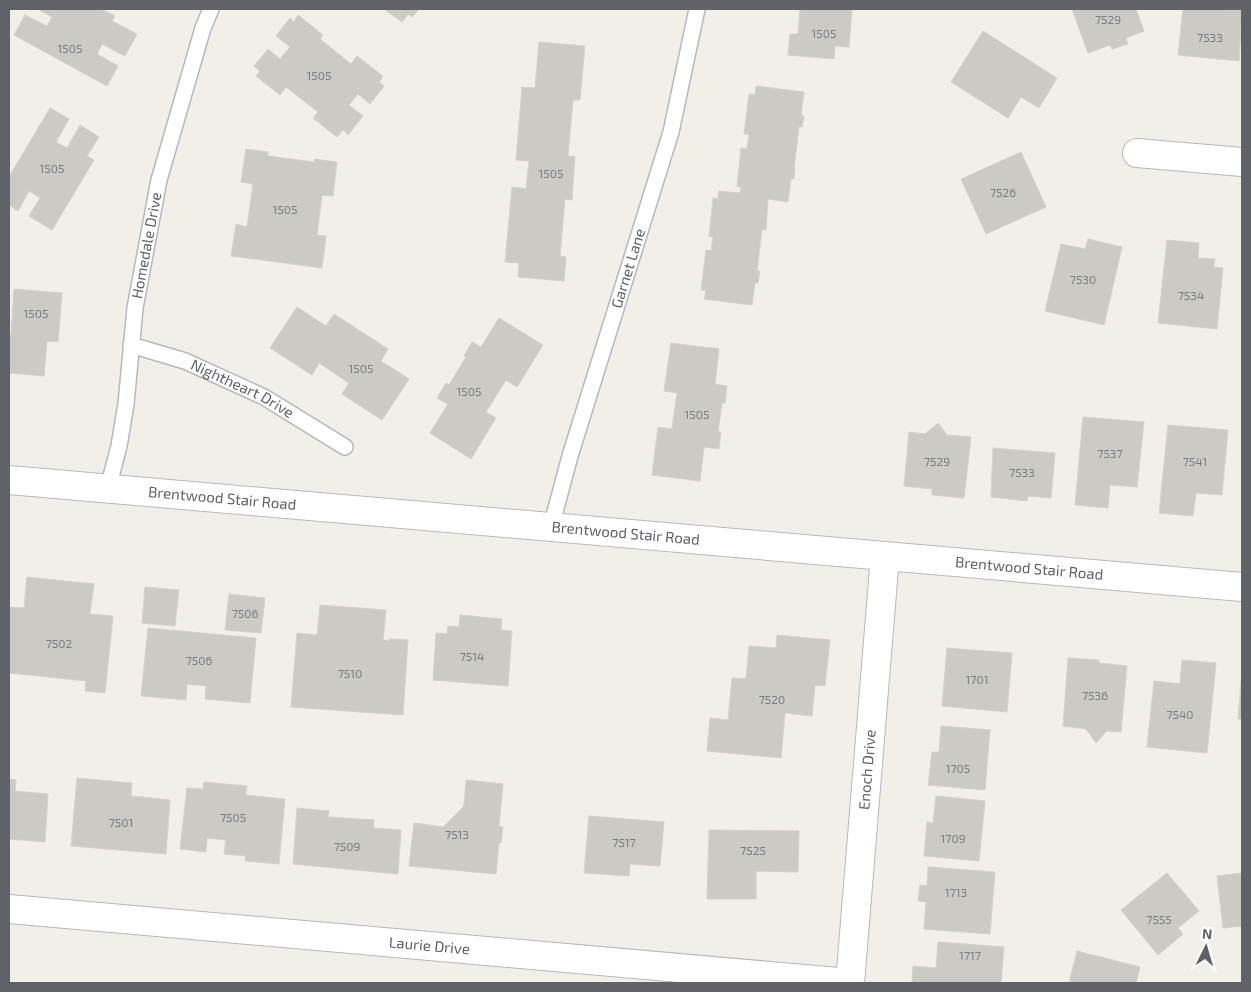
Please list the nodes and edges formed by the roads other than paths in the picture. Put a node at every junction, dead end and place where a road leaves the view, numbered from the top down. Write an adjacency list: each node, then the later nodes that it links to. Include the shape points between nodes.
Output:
1 (211, 9): 5 (lane, Homedale Drive, via 159,180 135,308)
2 (697, 9): 9 (lane, Garnet Lane, via 671,132)
3 (1137, 152): 4 (street)
4 (1242, 162)
5 (132, 345): 6 (lane, Nightheart Drive, via 184,361 264,396); 8 (lane, Homedale Drive, via 119,446)
6 (345, 447)
7 (9, 480): 8 (street, Brentwood Stair Road)
8 (108, 488): 9 (street, Brentwood Stair Road)
9 (551, 527): 10 (street, Brentwood Stair Road)
10 (886, 556): 11 (street, Brentwood Stair Road); 13 (street, Enoch Drive)
11 (1242, 587)
12 (9, 909): 13 (street, Laurie Drive)
13 (850, 983)

